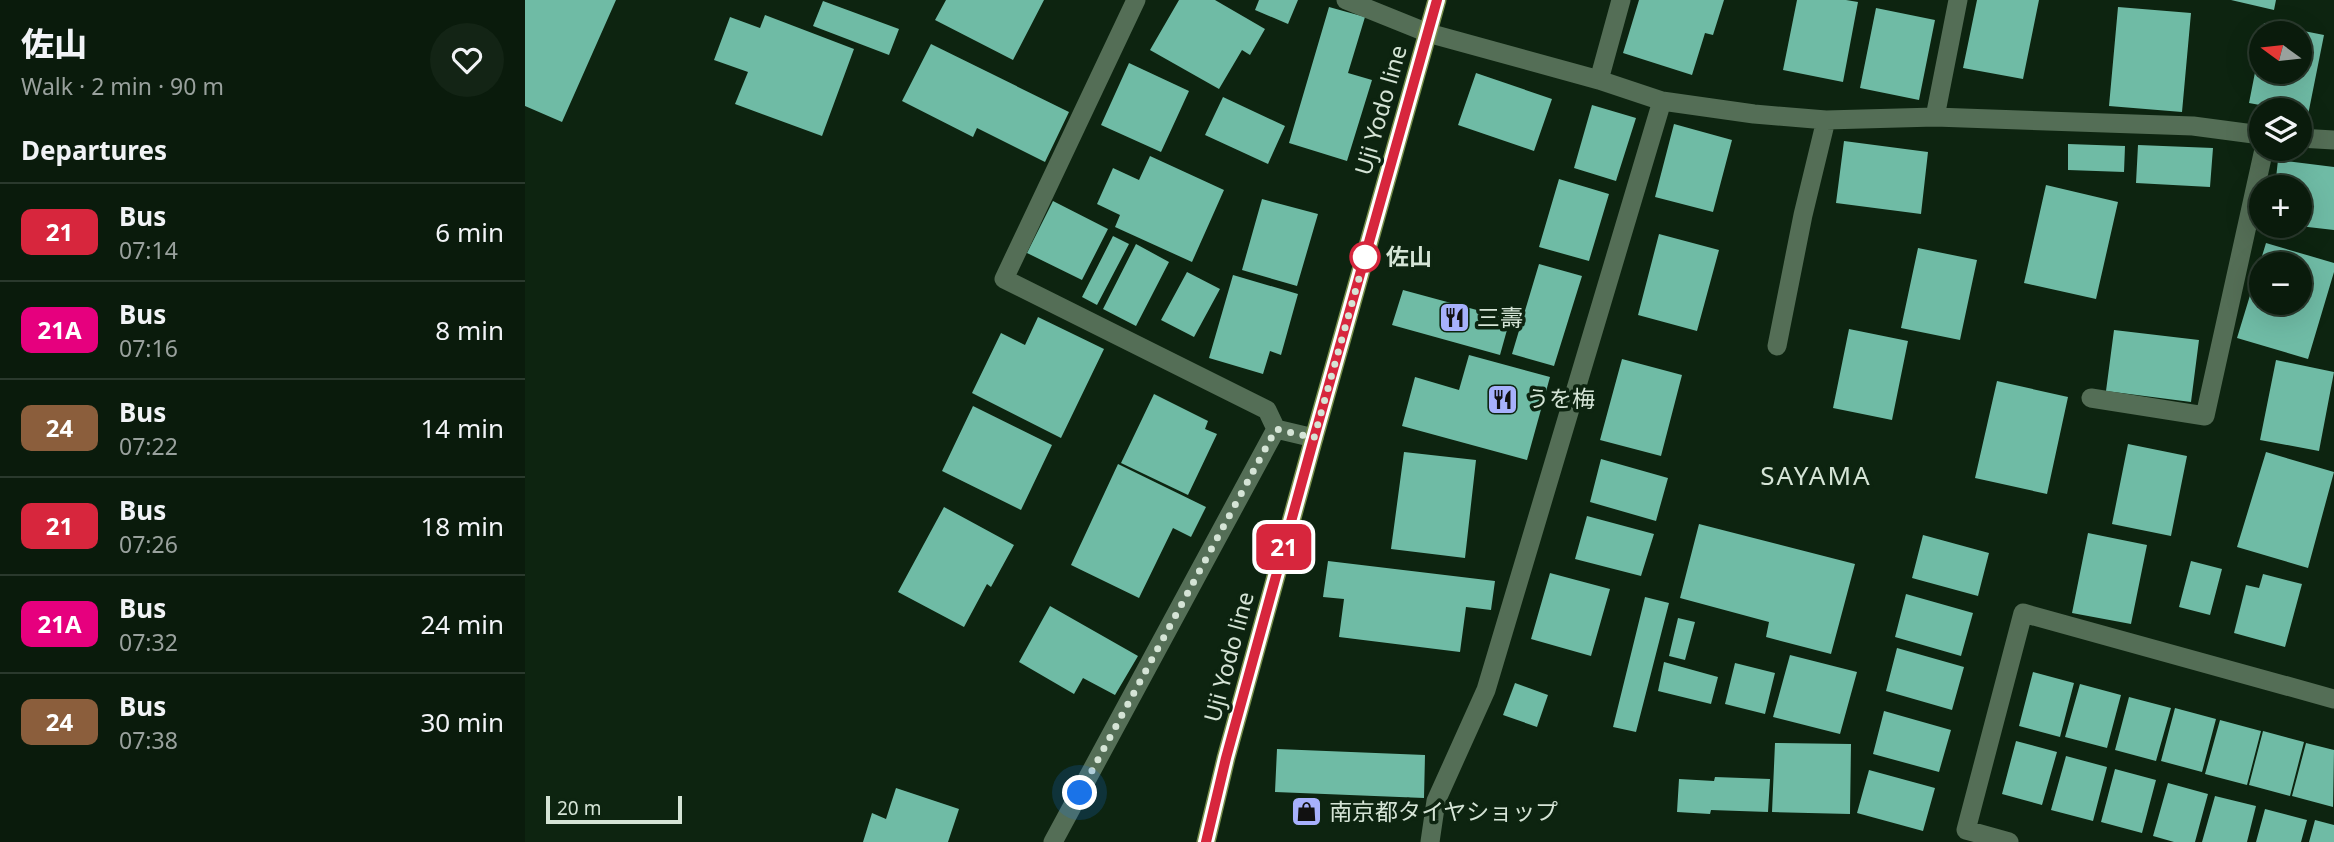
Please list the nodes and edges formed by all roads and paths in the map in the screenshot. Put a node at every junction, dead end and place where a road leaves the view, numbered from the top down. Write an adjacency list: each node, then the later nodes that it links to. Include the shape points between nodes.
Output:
1 (1136, 0): 17 (street, via 1004,279 1267,410)
2 (1346, 0): 6 (street)
3 (1437, 0): 6 (main road, Uji Yodo line)
4 (1621, 0): 7 (street)
5 (1958, 0): 9 (street)
6 (1429, 33): 7 (street); 18 (main road, Uji Yodo line)
7 (1599, 79): 8 (street)
8 (1662, 101): 10 (street); 22 (street, via 1486,690 1436,801)
9 (1935, 117): 10 (street); 11 (street, via 2193,126)
10 (1826, 120): 15 (street)
11 (2249, 133)
12 (2312, 139): 13 (street)
13 (2334, 140)
14 (2261, 161): 16 (street, via 2205,416)
15 (1777, 346)
16 (2091, 398)
17 (1276, 429): 18 (street); 20 (street)
18 (1314, 438): 21 (main road, Uji Yodo line)
19 (2334, 699): 23 (street, via 2023,613 1966,830)
20 (1053, 842)
21 (1206, 842)
22 (1430, 842)
23 (2009, 842)

